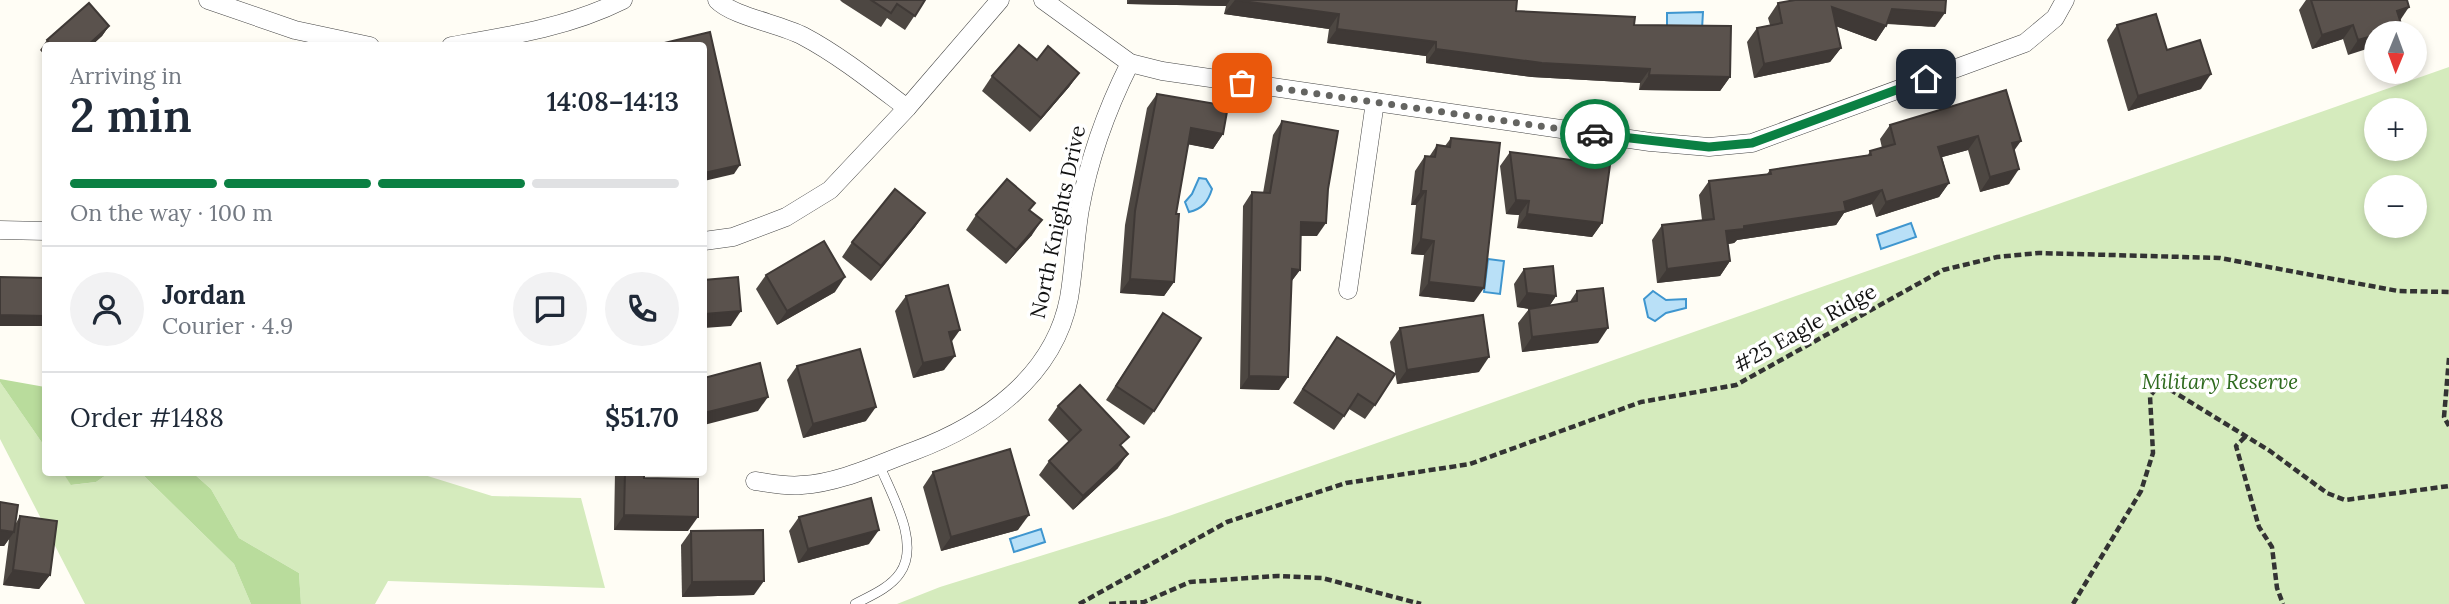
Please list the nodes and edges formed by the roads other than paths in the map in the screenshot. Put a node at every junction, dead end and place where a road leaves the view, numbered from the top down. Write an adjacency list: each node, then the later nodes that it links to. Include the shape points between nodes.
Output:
1 (208, 0): 7 (street, via 295,30)
2 (623, 0): 8 (street, via 577,20)
3 (718, 0): 11 (street, via 807,38)
4 (1000, 0): 11 (street)
5 (1043, 0): 9 (street)
6 (2065, 0): 10 (street, via 2056,18 2025,43 1752,143 1709,147 1650,142)
7 (351, 42)
8 (475, 42)
9 (1130, 63): 10 (street); 16 (street, North Knights Drive, via 1106,111 1081,207 1069,300 1040,365 1010,398 974,425)
10 (1375, 102): 15 (street)
11 (907, 108): 14 (street, via 831,190 786,217 733,237)
12 (0, 230): 13 (street)
13 (42, 231)
14 (707, 241)
15 (1349, 290)
16 (879, 464): 17 (street, North Knights Drive, via 828,482 800,486); 18 (lane, via 909,554 887,586)
17 (755, 481)
18 (855, 604)

